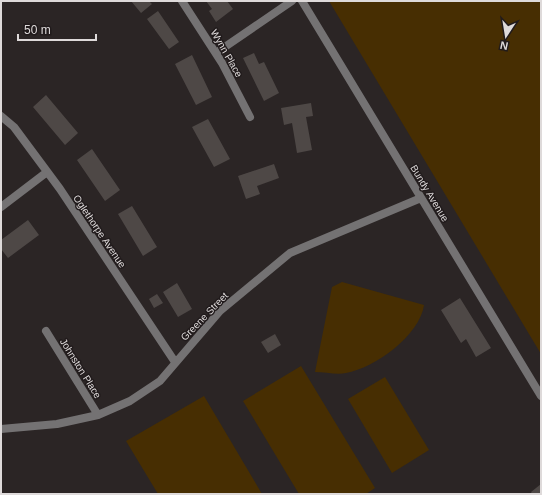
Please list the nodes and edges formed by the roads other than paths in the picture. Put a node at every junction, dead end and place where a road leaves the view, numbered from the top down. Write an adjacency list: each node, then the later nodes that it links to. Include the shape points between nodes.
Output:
1 (182, 1): 4 (street, Wynn Place)
2 (292, 1): 4 (street)
3 (302, 1): 8 (street, Bundy Avenue)
4 (216, 53): 6 (street, Wynn Place)
5 (1, 116): 7 (street, Oglethorpe Avenue, via 14,127)
6 (250, 116)
7 (47, 172): 9 (street); 11 (street, Oglethorpe Avenue)
8 (421, 198): 11 (street, Greene Street, via 290,253 220,311); 12 (street, Bundy Avenue)
9 (1, 207)
10 (46, 331): 13 (street, Johnston Place)
11 (175, 362): 13 (street, Greene Street, via 160,381 130,401)
12 (541, 396)
13 (98, 415): 14 (street, Greene Street, via 57,424)
14 (1, 429)

